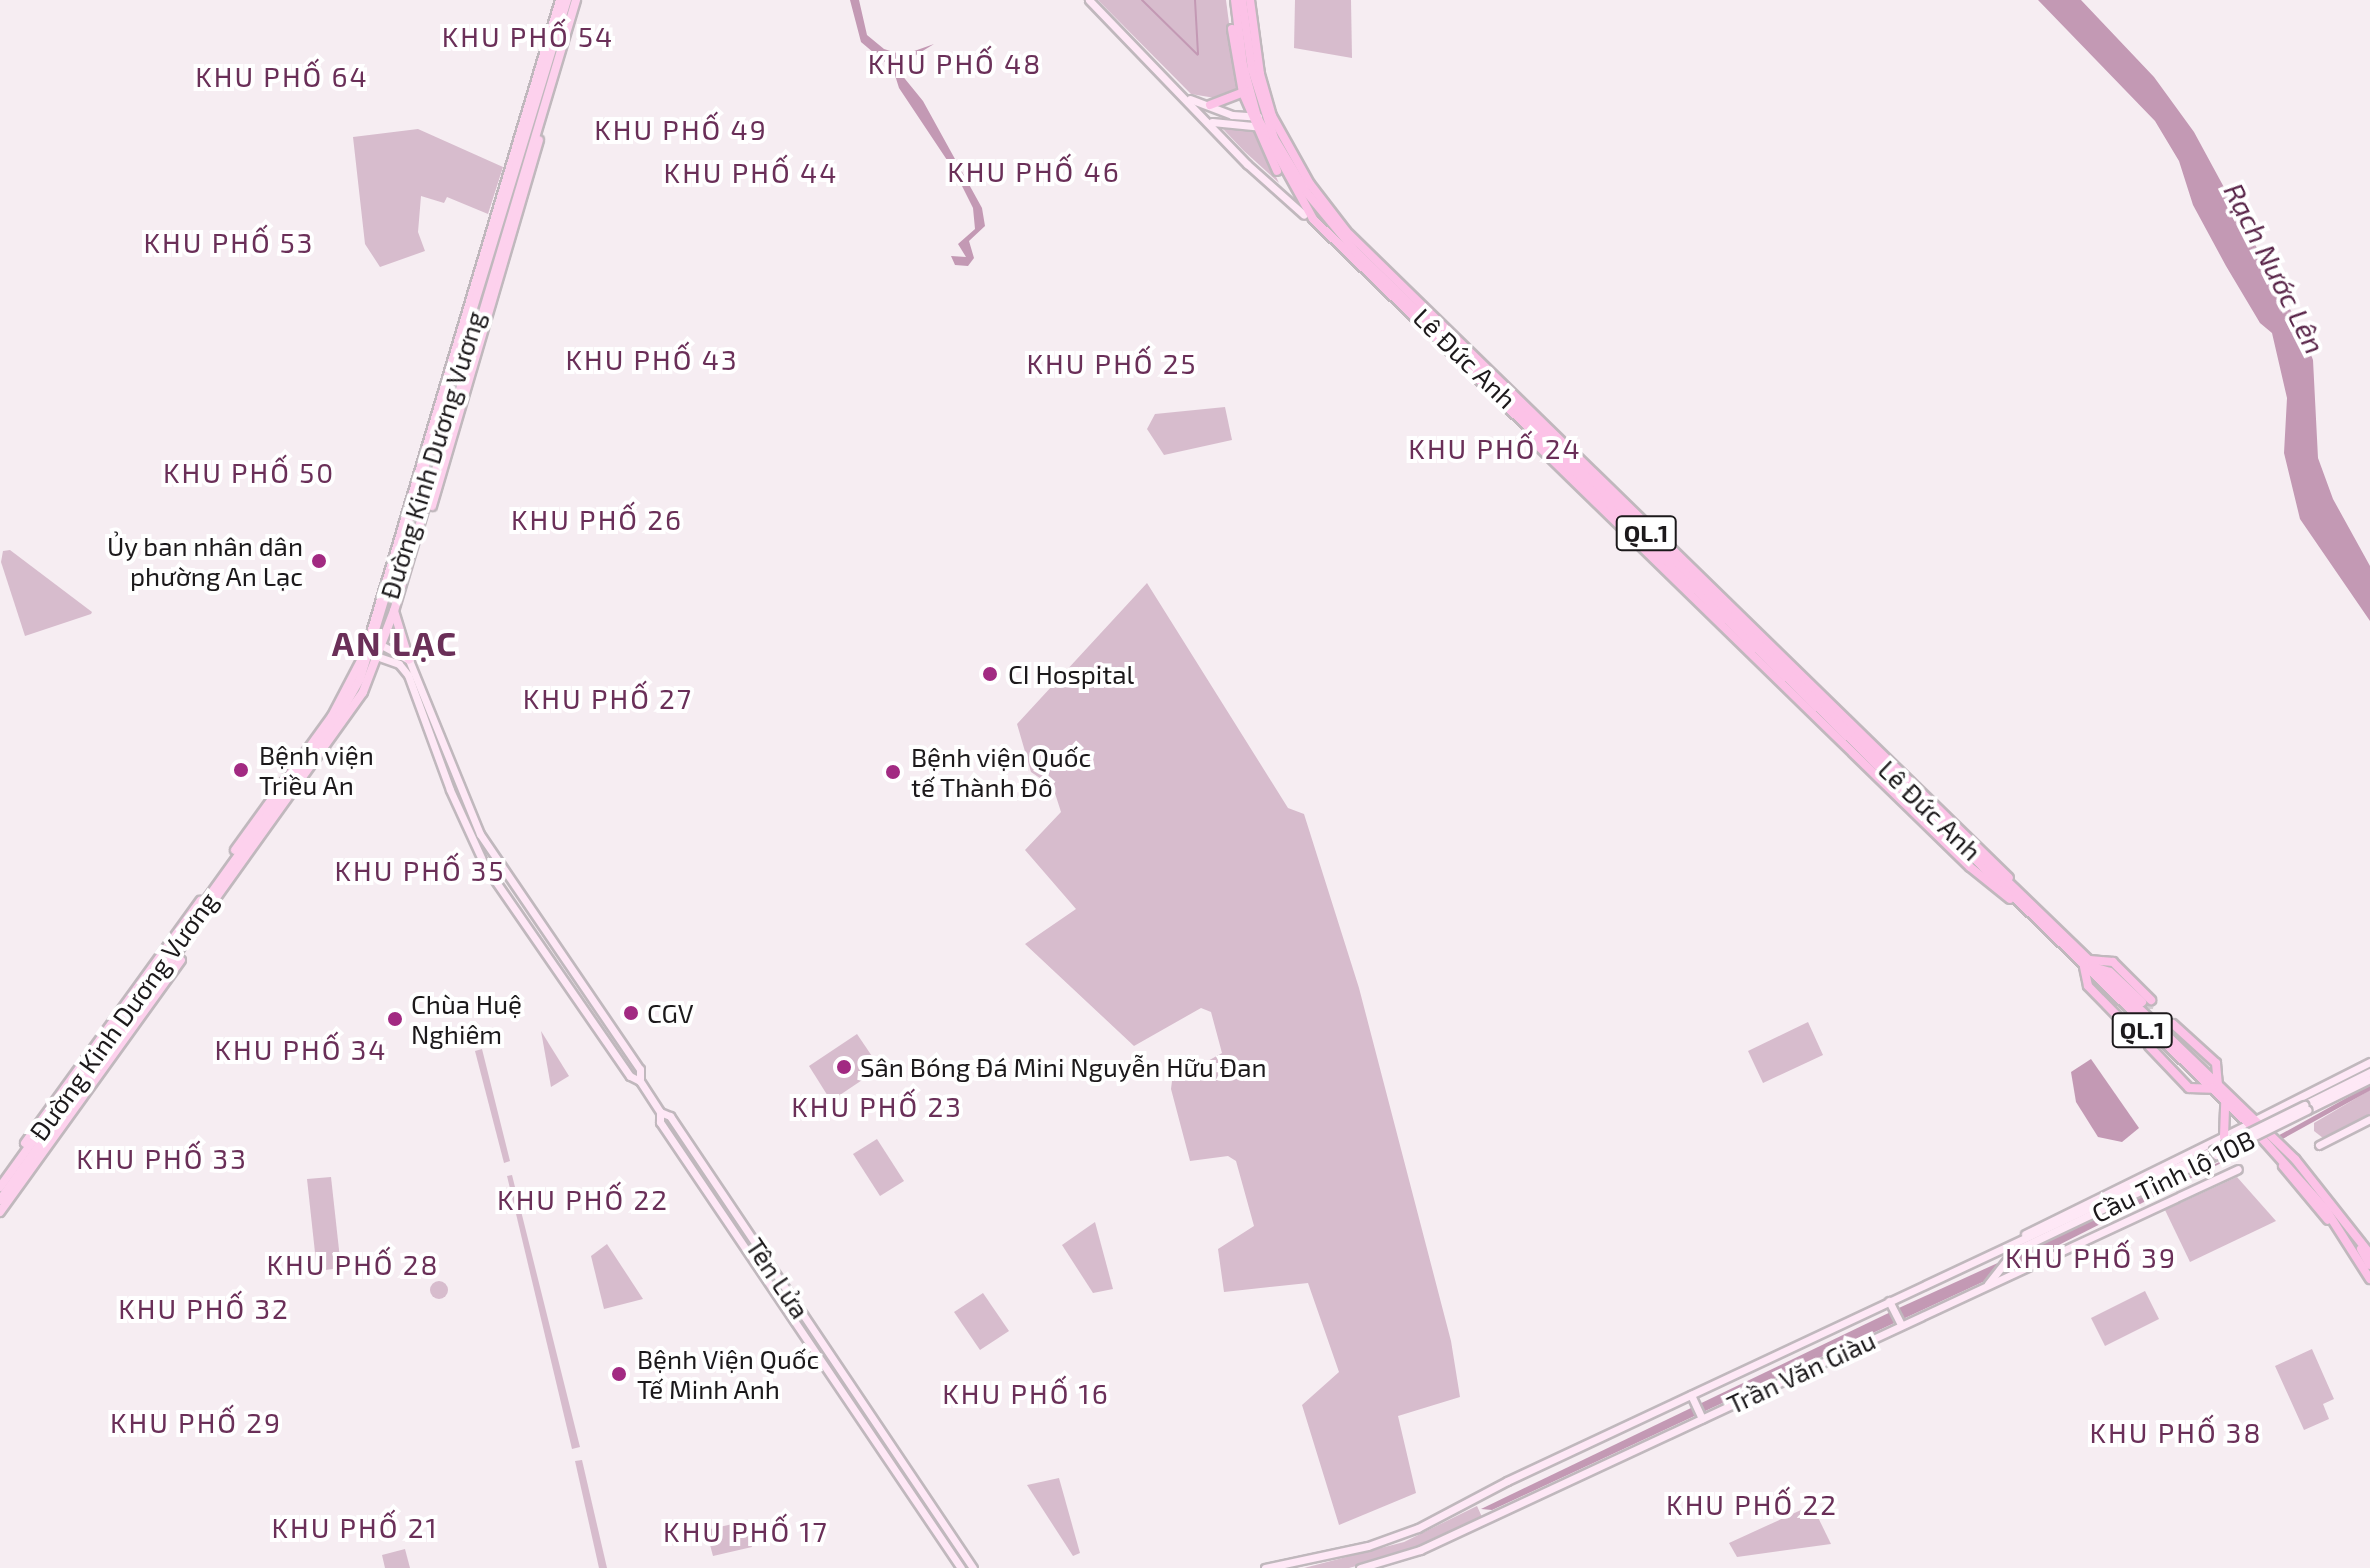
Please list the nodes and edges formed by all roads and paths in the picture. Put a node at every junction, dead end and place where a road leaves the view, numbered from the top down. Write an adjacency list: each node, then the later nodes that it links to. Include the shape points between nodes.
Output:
1 (560, 0): 13 (main road, Đường Kinh Dương Vương)
2 (567, 0): 13 (main road, Đường Kinh Dương Vương)
3 (578, 0): 13 (main road, Đường Kinh Dương Vương)
4 (1089, 0): 9 (main road)
5 (1233, 0): 8 (highway, Lê Đức Anh / QL.1)
6 (1242, 0): 11 (highway, Lê Đức Anh / QL.1)
7 (1250, 0): 11 (highway, Lê Đức Anh / QL.1)
8 (1246, 91): 10 (highway); 11 (highway, Lê Đức Anh / QL.1)
9 (1188, 99): 10 (main road); 12 (main road)
10 (1210, 105): 11 (main road)
11 (1263, 121): 12 (main road); 14 (highway, Lê Đức Anh / QL.1); 26 (highway, Lê Đức Anh / QL.1, via 1346,231 2051,917)
12 (1210, 122): 14 (main road)
13 (520, 170): 16 (main road, Đường Kinh Dương Vương); 16 (main road, Đường Kinh Dương Vương, via 430,511 412,550)
14 (1308, 217): 15 (highway, Lê Đức Anh / QL.1)
15 (1629, 530): 22 (highway, Lê Đức Anh / QL.1); 23 (highway, Lê Đức Anh / QL.1)
16 (400, 561): 17 (main road, Đường Kinh Dương Vương); 17 (main road, Đường Kinh Dương Vương)
17 (397, 575): 18 (main road, Đường Kinh Dương Vương); 19 (main road, Đường Kinh Dương Vương)
18 (394, 611): 19 (main road, Đường Kinh Dương Vương); 20 (main road)
19 (373, 650): 20 (main road); 21 (main road, Đường Kinh Dương Vương); 21 (main road, Đường Kinh Dương Vương, via 374,668 351,714); 38 (main road, Tên Lửa, via 408,675 450,790 485,866 630,1076)
20 (409, 660): 38 (main road, Tên Lửa, via 480,834 640,1069)
21 (300, 778): 25 (main road, Đường Kinh Dương Vương, via 208,894); 25 (main road, Đường Kinh Dương Vương, via 288,807)
22 (1997, 883): 23 (highway); 24 (highway, Lê Đức Anh / QL.1)
23 (1999, 894): 24 (highway, Lê Đức Anh / QL.1)
24 (2015, 900): 26 (highway, Lê Đức Anh / QL.1)
25 (183, 940): 29 (main road, Đường Kinh Dương Vương); 29 (main road, Đường Kinh Dương Vương)
26 (2087, 964): 27 (highway, Lê Đức Anh / QL.1); 28 (highway, via 2113,962); 31 (highway, via 2088,986)
27 (2095, 971): 36 (highway, Lê Đức Anh / QL.1, via 2110,972); 36 (highway, Lê Đức Anh / QL.1, via 2096,985 2170,1057)
28 (2151, 1000)
29 (134, 1008): 34 (main road, Đường Kinh Dương Vương); 41 (main road, Đường Kinh Dương Vương)
30 (2173, 1024): 39 (highway, via 2216,1063)
31 (2126, 1025)
32 (2149, 1046): 39 (highway, via 2189,1088)
33 (2370, 1062): 44 (main road, Trần Văn Giàu)
34 (84, 1066): 49 (main road, Đường Kinh Dương Vương); 50 (main road, Đường Kinh Dương Vương)
35 (2370, 1072): 54 (main road, Cầu Tỉnh lộ 10B, bridge)
36 (2204, 1076): 39 (highway, Lê Đức Anh / QL.1)
37 (2370, 1079): 58 (main road, Cầu Tỉnh lộ 10B, bridge, via 2014,1251)
38 (640, 1081): 42 (main road, Tên Lửa)
39 (2215, 1087): 40 (highway, Lê Đức Anh / QL.1); 44 (highway, Lê Đức Anh / QL.1)
40 (2225, 1102): 44 (highway, Lê Đức Anh / QL.1); 45 (highway)
41 (69, 1110): 51 (main road, Đường Kinh Dương Vương); 52 (main road, Đường Kinh Dương Vương)
42 (660, 1112): 63 (main road, Tên Lửa, via 660,1122); 64 (main road, Tên Lửa, via 670,1116)
43 (2370, 1119): 47 (main road)
44 (2252, 1122): 45 (main road, Trần Văn Giàu); 46 (highway, Lê Đức Anh / QL.1)
45 (2224, 1137): 54 (main road, Trần Văn Giàu)
46 (2270, 1141): 53 (highway, Lê Đức Anh / QL.1); 53 (highway, Lê Đức Anh / QL.1)
47 (2319, 1145)
48 (2238, 1169): 58 (main road, Trần Văn Giàu)
49 (0, 1180)
50 (0, 1187)
51 (0, 1200)
52 (0, 1212)
53 (2347, 1232): 55 (highway, Lê Đức Anh / QL.1); 56 (highway, Lê Đức Anh / QL.1); 57 (highway, Lê Đức Anh / QL.1)
54 (2018, 1239): 59 (main road, Trần Văn Giàu)
55 (2370, 1254)
56 (2370, 1265)
57 (2370, 1279)
58 (1987, 1287): 60 (main road, Trần Văn Giàu)
59 (1889, 1301): 60 (main road); 61 (main road, Trần Văn Giàu)
60 (1901, 1325): 62 (main road, Trần Văn Giàu)
61 (1692, 1397): 62 (main road); 65 (main road, Trần Văn Giàu, via 1398,1537)
62 (1701, 1416): 66 (main road, Trần Văn Giàu, via 1420,1550)
63 (961, 1568)
64 (973, 1568)
65 (1265, 1568)
66 (1360, 1568)

